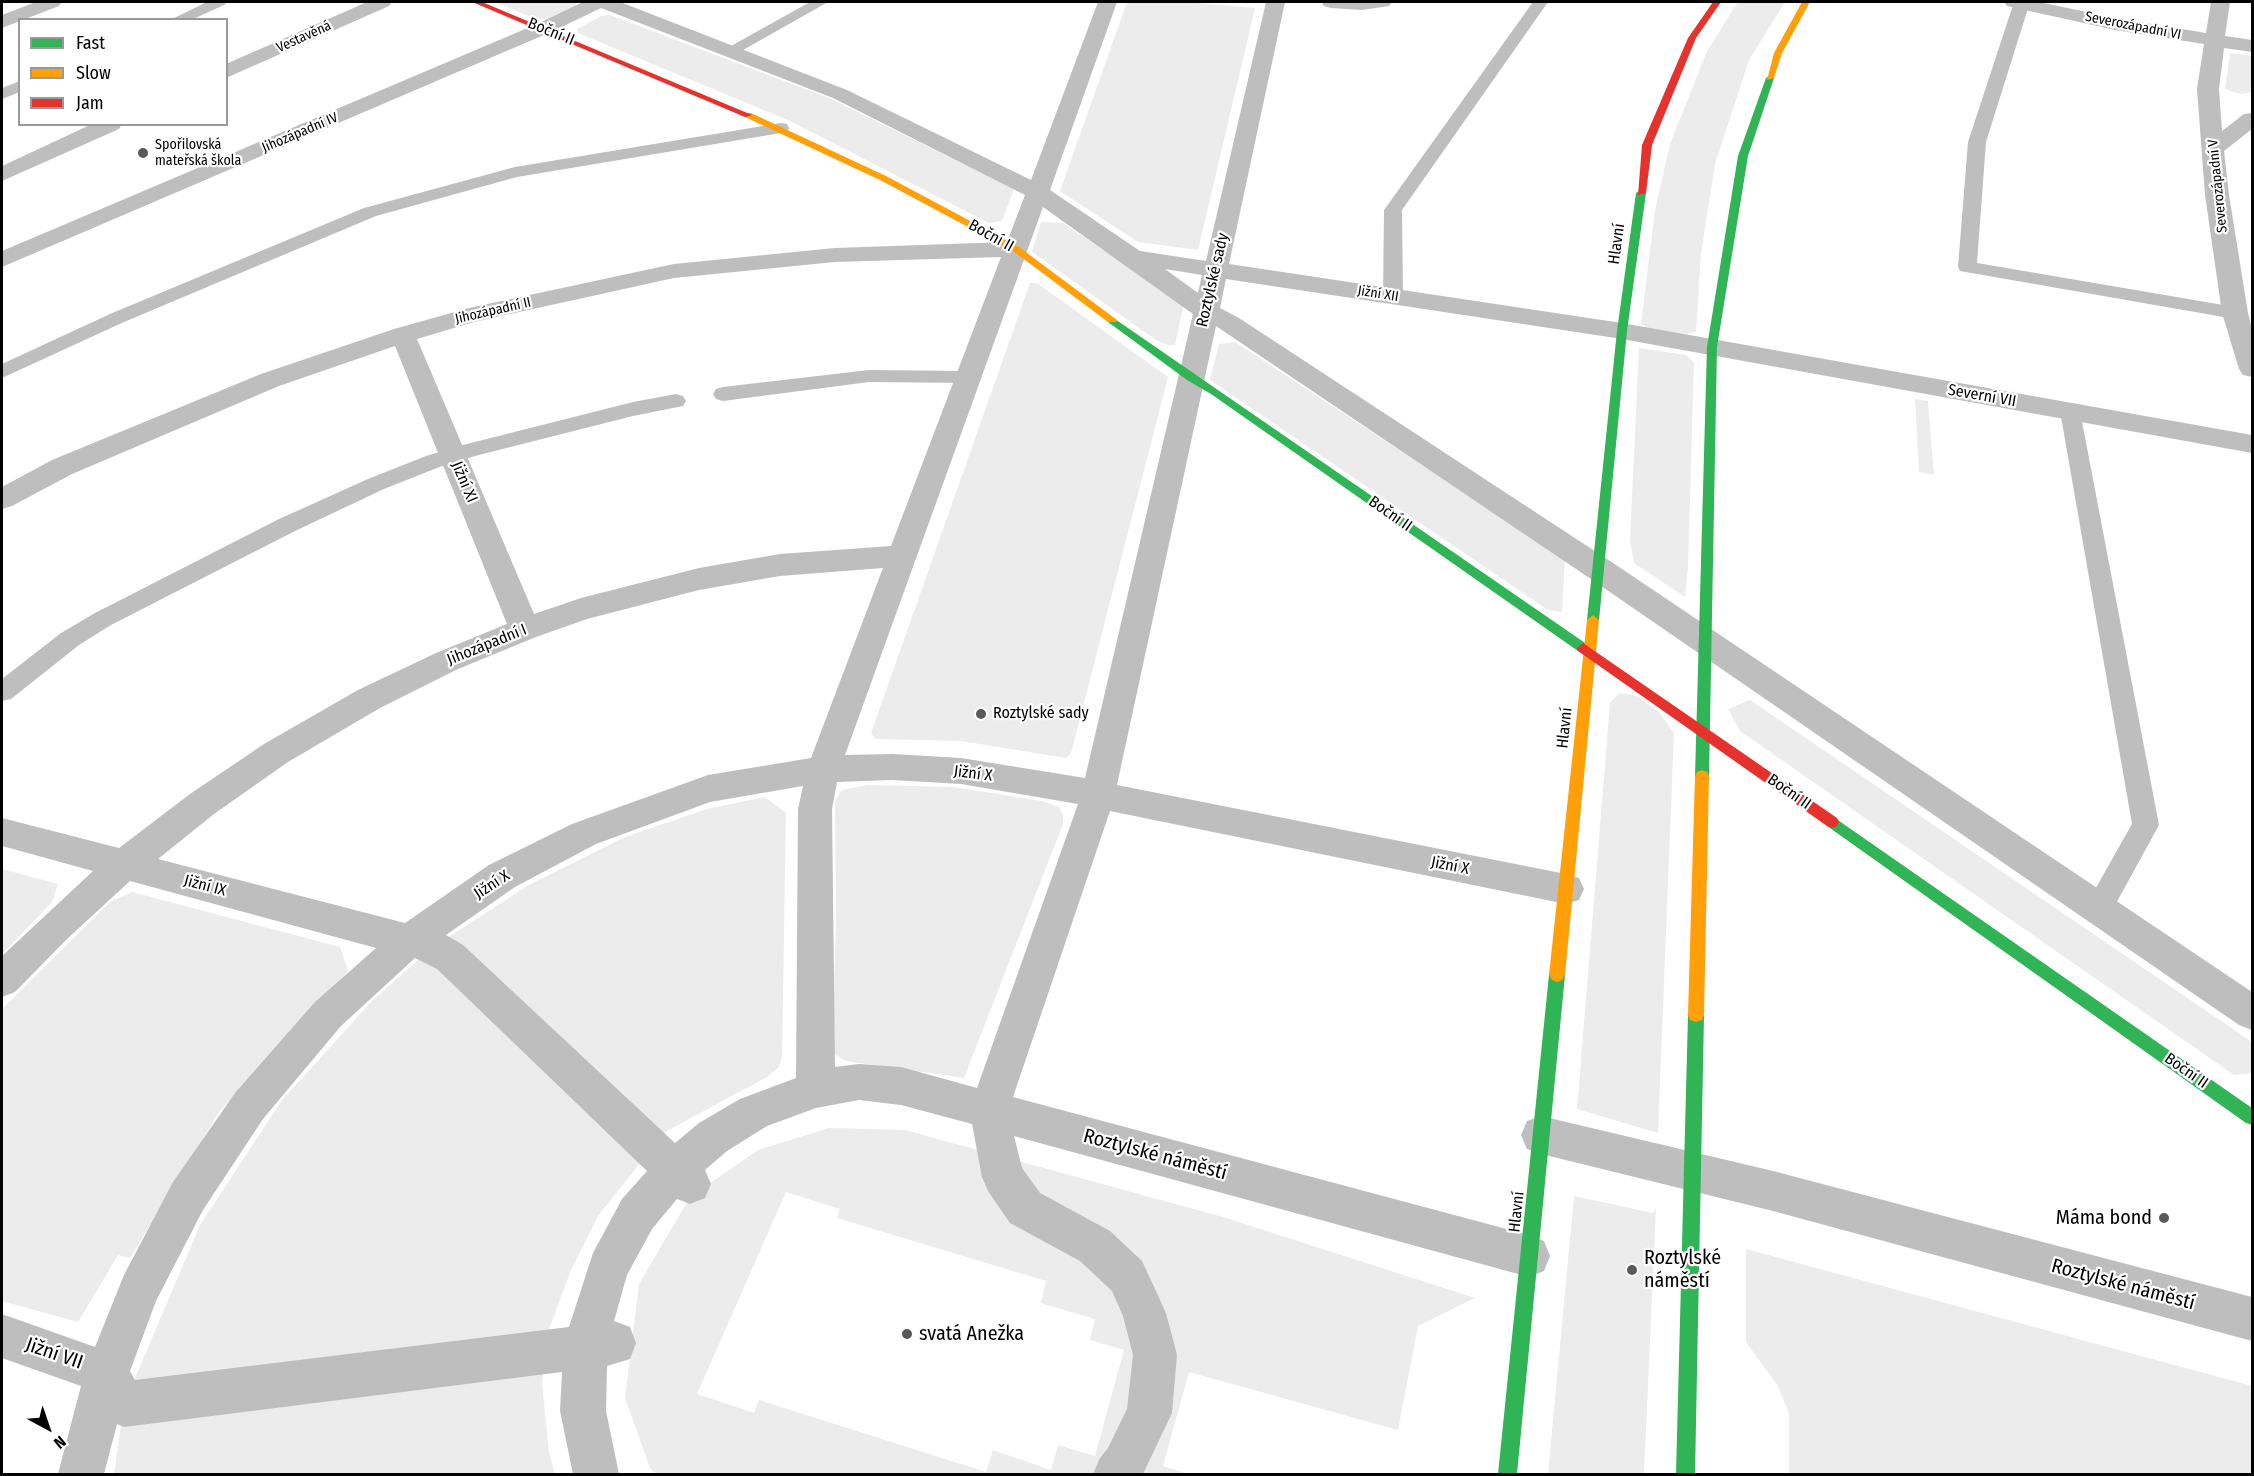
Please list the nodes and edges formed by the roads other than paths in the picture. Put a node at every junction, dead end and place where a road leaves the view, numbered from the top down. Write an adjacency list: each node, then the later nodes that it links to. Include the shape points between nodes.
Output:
1 (52, 2): 18 (street)
2 (219, 2): 17 (lane)
3 (382, 2): 23 (street, Vestavěná)
4 (476, 2): 19 (street, Boční II)
5 (597, 2): 19 (street, Jihozápadní IV)
6 (604, 2): 22 (street)
7 (820, 2): 22 (lane)
8 (1108, 2): 31 (street)
9 (1276, 2): 35 (street, Roztylské sady)
10 (1331, 2): 11 (street)
11 (1382, 2)
12 (1540, 2): 36 (lane, via 1393,210)
13 (1717, 2): 39 (street, Hlavní, via 1692,38 1647,145)
14 (1806, 2): 41 (street, via 1778,53 1743,156)
15 (2019, 2): 20 (street, Severozápadní VI); 38 (lane, via 1977,142 1967,267)
16 (2220, 2): 20 (street, Severozápadní V)
17 (182, 18)
18 (2, 22)
19 (544, 28): 28 (street, Boční II); 34 (street, Jihozápadní IV)
20 (2215, 41): 21 (street, Severozápadní VI); 29 (street, Severozápadní V, via 2208,89)
21 (2253, 46)
22 (730, 51): 31 (street, via 840,94)
23 (228, 71)
24 (18, 87): 25 (lane)
25 (2, 94)
26 (2253, 119): 29 (street)
27 (107, 126): 30 (street)
28 (782, 128): 32 (street, Boční II); 43 (lane, via 515,172 370,212 117,318)
29 (2214, 147): 38 (street, Severozápadní V, via 2217,195)
30 (2, 174)
31 (1037, 192): 32 (street); 33 (street)
32 (1016, 249): 40 (street, Jihozápadní II, via 835,255 674,271 469,316); 44 (street); 45 (street, Boční II)
33 (1134, 258): 35 (street, Jižní XII); 37 (street)
34 (2, 260)
35 (1216, 270): 36 (street, Jižní XII); 37 (street, Roztylské sady)
36 (1394, 297): 39 (street, Jižní XII)
37 (1206, 311): 45 (street, Roztylské sady); 53 (street, via 1230,323)
38 (2235, 313): 42 (street, Severozápadní V)
39 (1622, 331): 41 (street, Jižní XII); 53 (street, Hlavní)
40 (403, 335): 50 (street, Jižní XI); 51 (street, Jihozápadní II, via 270,380 62,467)
41 (1712, 347): 48 (street, Severní VII); 55 (street)
42 (2253, 369)
43 (2, 372)
44 (968, 377): 46 (lane, via 869,376); 52 (street)
45 (1191, 378): 56 (street, Boční II); 60 (street, Roztylské sady)
46 (723, 393)
47 (676, 401): 50 (lane)
48 (2070, 411): 49 (street, Severní VII); 64 (lane, via 2146,825)
49 (2253, 444)
50 (453, 455): 54 (street, Jižní XI); 57 (lane, via 376,484 171,583 70,639)
51 (2, 499)
52 (902, 556): 54 (street, Jihozápadní I, via 780,565 699,579 601,604); 59 (street)
53 (1599, 569): 55 (street); 56 (street, Hlavní)
54 (525, 629): 62 (street, Jihozápadní I, via 369,699 286,747 202,804)
55 (1705, 641): 58 (street); 64 (street)
56 (1589, 654): 58 (street, Boční II); 63 (street, Hlavní)
57 (2, 692)
58 (1703, 732): 70 (street, Boční II); 72 (street)
59 (823, 769): 60 (street, Jižní X, via 893,767 961,771); 65 (street, Jižní X, via 708,789 584,834 502,876); 68 (street, via 815,809)
60 (1098, 795): 63 (street, Jižní X); 69 (street, Roztylské sady)
61 (2, 832): 62 (street, Jižní IX)
62 (124, 865): 65 (street, Jižní IX); 66 (street, Jihozápadní I)
63 (1566, 890): 71 (street, Hlavní)
64 (2098, 909): 67 (street)
65 (409, 941): 73 (street, Jižní IX, via 433,947 450,957); 78 (street, Jižní X, via 328,1014 249,1106 188,1196 140,1290)
66 (2, 980)
67 (2253, 1013)
68 (816, 1089): 69 (street, Roztylské náměstí, via 859,1082 901,1086); 73 (street, Roztylské náměstí, via 754,1112 713,1137)
69 (989, 1111): 74 (street, Roztylské náměstí); 81 (street, via 1003,1177 1025,1208 1095,1246 1127,1276 1144,1314 1155,1354 1149,1413)
70 (2253, 1117)
71 (1541, 1135): 72 (street, Roztylské náměstí); 74 (street, Hlavní)
72 (1692, 1170): 75 (street, Roztylské náměstí); 83 (street)
73 (683, 1177): 77 (street, Roztylské náměstí, via 637,1214 608,1268)
74 (1529, 1256): 82 (street, Hlavní)
75 (2253, 1319)
76 (2, 1336): 78 (street, Jižní VII)
77 (599, 1345): 78 (street, via 124,1404); 80 (street, Roztylské náměstí, via 583,1411)
78 (107, 1373): 79 (street, Jižní X)
79 (81, 1474)
80 (597, 1474)
81 (1116, 1474)
82 (1507, 1474)
83 (1685, 1474)

